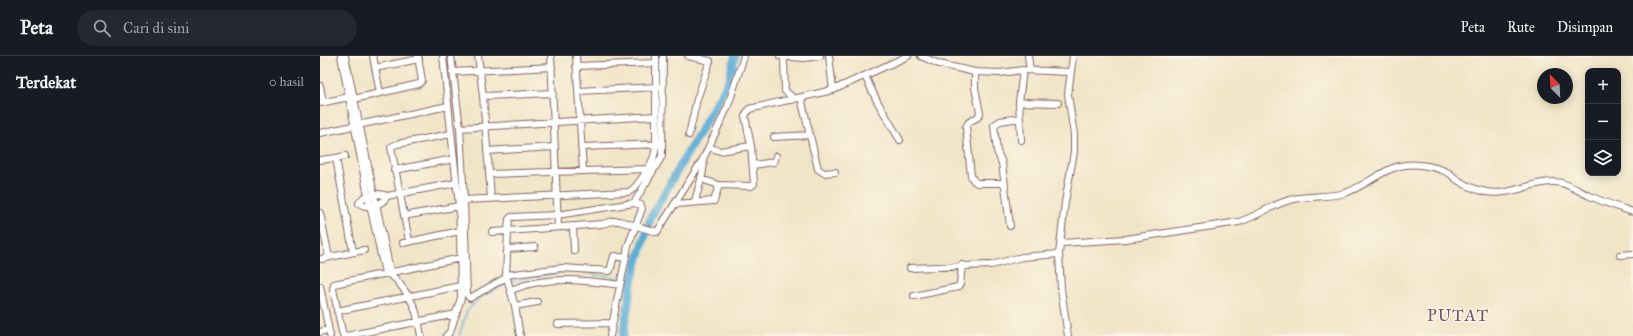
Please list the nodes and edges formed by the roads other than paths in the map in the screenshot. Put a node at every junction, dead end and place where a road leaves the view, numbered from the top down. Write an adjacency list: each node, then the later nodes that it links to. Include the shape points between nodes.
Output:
1 (341, 56): 38 (street)
2 (346, 56): 38 (street)
3 (373, 56): 23 (street)
4 (443, 56): 44 (street)
5 (451, 56): 28 (street)
6 (478, 56): 24 (street)
7 (551, 56): 22 (street)
8 (576, 56): 21 (street)
9 (663, 56): 32 (street)
10 (688, 56): 54 (street, via 710,61 697,99)
11 (744, 56): 62 (street, via 728,106)
12 (782, 56): 13 (street); 40 (street, via 785,91)
13 (820, 56)
14 (829, 56): 33 (street)
15 (908, 56): 30 (street)
16 (921, 56): 29 (street, via 939,64)
17 (1028, 56): 26 (street)
18 (1073, 56): 27 (street)
19 (419, 58): 23 (street); 35 (street, via 421,83)
20 (656, 59): 21 (street); 32 (street)
21 (576, 66): 34 (street)
22 (552, 67): 24 (street); 36 (street)
23 (375, 68): 35 (street)
24 (480, 70): 28 (street); 37 (street)
25 (1023, 70): 26 (street); 29 (street, via 1000,73); 41 (street)
26 (1030, 70): 27 (street)
27 (1067, 71): 109 (street, via 1074,144)
28 (452, 72): 51 (street)
29 (975, 72): 79 (street, via 980,113 978,118 969,122 966,127 971,176 977,183)
30 (865, 76): 33 (street); 57 (street)
31 (320, 86): 42 (street)
32 (659, 87): 34 (street); 45 (street); 59 (street)
33 (833, 90): 39 (street)
34 (578, 91): 47 (street)
35 (380, 93): 38 (street)
36 (553, 93): 37 (street); 48 (street)
37 (483, 96): 50 (street)
38 (352, 98): 42 (street); 49 (street)
39 (801, 98): 40 (street); 55 (street)
40 (792, 100): 60 (street, via 749,109 745,116)
41 (1019, 102): 43 (street); 46 (street)
42 (322, 103)
43 (1058, 103)
44 (448, 106): 49 (street); 53 (street)
45 (656, 116): 47 (street); 59 (street)
46 (1020, 118): 58 (street); 79 (street, via 1000,121 994,125)
47 (580, 121): 48 (street); 61 (street)
48 (554, 122): 50 (street); 63 (street)
49 (357, 125): 52 (street); 85 (street); 87 (street)
50 (485, 126): 51 (street); 64 (street)
51 (460, 128): 90 (street)
52 (320, 133)
53 (451, 134): 68 (street); 73 (street, via 393,145 391,150)
54 (689, 135)
55 (810, 135): 56 (street); 76 (street, via 818,168 824,173)
56 (774, 137)
57 (900, 140)
58 (1021, 140)
59 (659, 144): 61 (street); 72 (street); 84 (street, via 661,159)
60 (751, 146): 62 (street, via 720,150); 71 (street)
61 (581, 147): 74 (street)
62 (709, 147): 69 (street)
63 (555, 148): 64 (street); 75 (street)
64 (487, 151): 77 (street)
65 (346, 156): 67 (street)
66 (776, 156): 71 (street, via 774,162)
67 (336, 158): 70 (street); 95 (street)
68 (454, 159): 73 (street); 80 (street)
69 (703, 159): 78 (street); 94 (street)
70 (320, 160)
71 (753, 165): 81 (street, via 755,181 752,185)
72 (648, 168): 74 (street); 82 (street)
73 (394, 170): 83 (street)
74 (583, 171): 75 (street)
75 (556, 172): 77 (street); 86 (street)
76 (835, 172)
77 (489, 174): 89 (street)
78 (701, 179): 81 (street); 91 (street)
79 (1004, 182): 103 (street)
80 (456, 183): 83 (street); 97 (street)
81 (718, 186): 91 (street, via 715,201)
82 (632, 191): 84 (street); 86 (street)
83 (400, 194): 88 (street); 101 (street)
84 (640, 194): 93 (street)
85 (375, 195): 87 (street); 88 (street); 96 (street)
86 (557, 195): 89 (street); 100 (street)
87 (368, 196): 92 (street); 96 (street)
88 (387, 196): 96 (street)
89 (491, 198): 90 (street)
90 (464, 200): 125 (street, via 468,295 470,298)
91 (695, 202): 94 (street)
92 (359, 203): 95 (street); 96 (street)
93 (634, 203): 100 (street); 105 (street, via 642,207)
94 (676, 204): 105 (street, via 658,232)
95 (345, 206): 114 (street)
96 (374, 206): 124 (street)
97 (459, 206): 101 (street); 106 (street)
98 (320, 212): 118 (street)
99 (1633, 212): 109 (street, via 1588,196 1559,182 1542,183 1509,192 1487,192 1472,188 1449,173 1407,164 1396,166 1346,193 1296,198 1239,222 1126,239)
100 (557, 214): 104 (street); 107 (street, via 511,217)
101 (404, 216): 106 (street, via 406,242)
102 (573, 226): 104 (street); 105 (street, via 616,221); 113 (street)
103 (1010, 226)
104 (558, 227): 107 (street)
105 (637, 227): 120 (street)
106 (460, 231): 119 (street)
107 (508, 231): 108 (street); 111 (street)
108 (492, 232)
109 (1061, 243): 115 (street)
110 (535, 247): 111 (street)
111 (508, 249): 125 (street)
112 (364, 250): 114 (street)
113 (574, 251)
114 (354, 252): 118 (street)
115 (1056, 254): 122 (street, via 1022,257 991,265); 148 (street)
116 (1633, 254): 117 (street)
117 (1620, 255)
118 (329, 257): 121 (street)
119 (461, 258): 124 (street); 128 (street)
120 (625, 258): 125 (street, via 614,256 610,271 562,268); 126 (street)
121 (321, 259)
122 (962, 265): 123 (street); 130 (street, via 958,287)
123 (910, 268)
124 (389, 273): 131 (street); 135 (street, via 334,284)
125 (507, 277): 129 (street)
126 (621, 284): 129 (street, via 557,280 530,283); 138 (street)
127 (320, 286): 133 (street)
128 (460, 286): 131 (street); 136 (street, via 461,298)
129 (511, 290): 134 (street)
130 (914, 296)
131 (410, 297): 135 (street); 137 (street)
132 (538, 302): 134 (street)
133 (322, 306): 141 (street)
134 (515, 306): 146 (street)
135 (337, 310): 142 (street)
136 (456, 314): 137 (street); 145 (street)
137 (418, 321): 143 (street); 144 (street)
138 (612, 323): 139 (street); 147 (street)
139 (558, 324)
140 (320, 332): 141 (street)
141 (329, 333)
142 (343, 336)
143 (346, 336)
144 (421, 336)
145 (446, 336)
146 (520, 336)
147 (610, 336)
148 (1068, 336)

